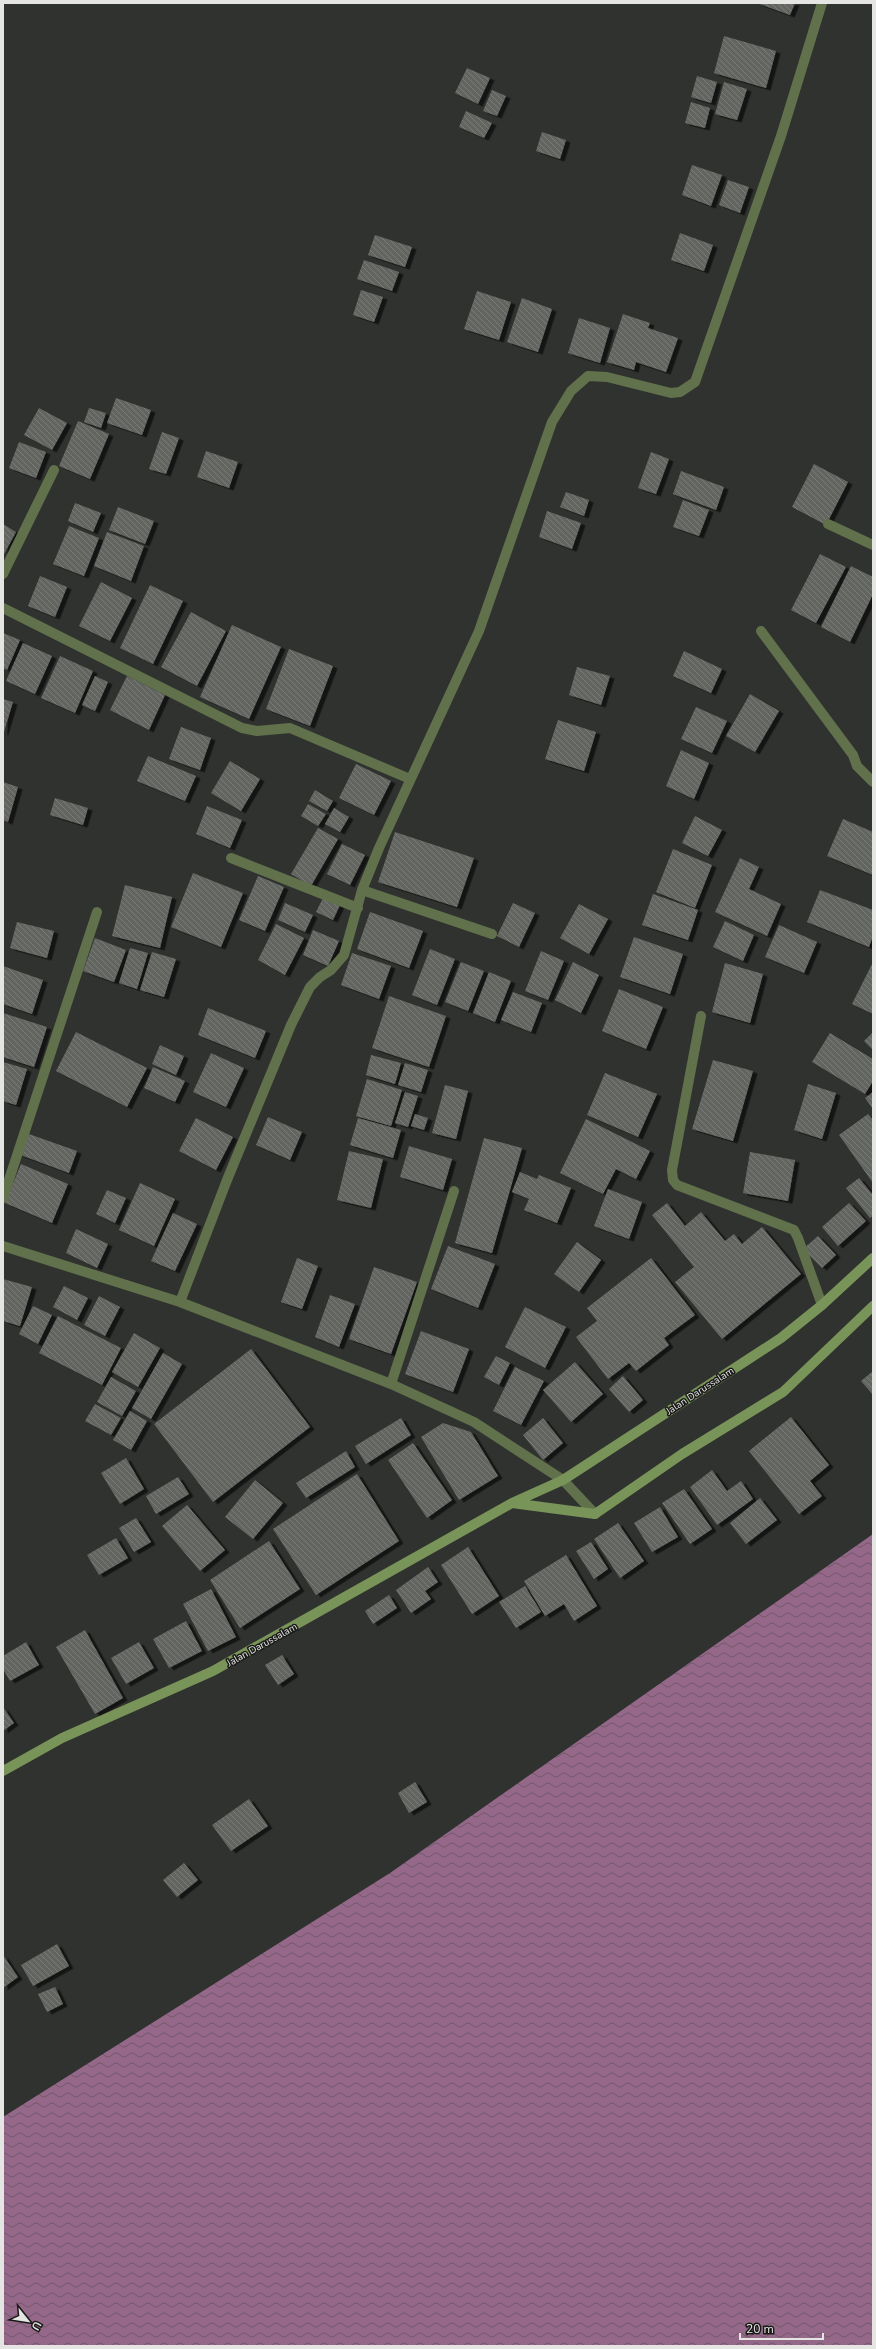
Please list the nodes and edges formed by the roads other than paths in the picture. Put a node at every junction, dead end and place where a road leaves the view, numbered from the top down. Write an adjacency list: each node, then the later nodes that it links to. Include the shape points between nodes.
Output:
1 (822, 3): 8 (street, via 781,136 695,382 680,392 671,393 607,377 588,376 571,391 552,422 478,631)
2 (54, 470): 5 (street)
3 (828, 524): 4 (street)
4 (873, 545)
5 (3, 574)
6 (3, 608): 8 (street, via 242,728 257,731 290,728)
7 (761, 631): 9 (street, via 853,756 857,766)
8 (410, 779): 11 (street)
9 (873, 782)
10 (231, 858): 12 (street)
11 (362, 890): 12 (street); 14 (street)
12 (358, 908): 20 (street, via 344,955 331,970 310,987 291,1026)
13 (97, 912): 17 (street)
14 (492, 934)
15 (701, 1016): 21 (street, via 672,1170 673,1180 677,1185 794,1230)
16 (454, 1191): 23 (street)
17 (3, 1198)
18 (3, 1246): 20 (street)
19 (873, 1258): 21 (street, Jalan Darussalam)
20 (180, 1302): 23 (street)
21 (822, 1305): 24 (street, Jalan Darussalam, via 781,1338)
22 (873, 1306): 26 (street, via 783,1392 682,1454)
23 (391, 1384): 24 (street, via 474,1422)
24 (563, 1480): 25 (street, Jalan Darussalam); 26 (street)
25 (512, 1503): 26 (street); 27 (street, Jalan Darussalam, via 213,1671 62,1738)
26 (595, 1514)
27 (3, 1771)

